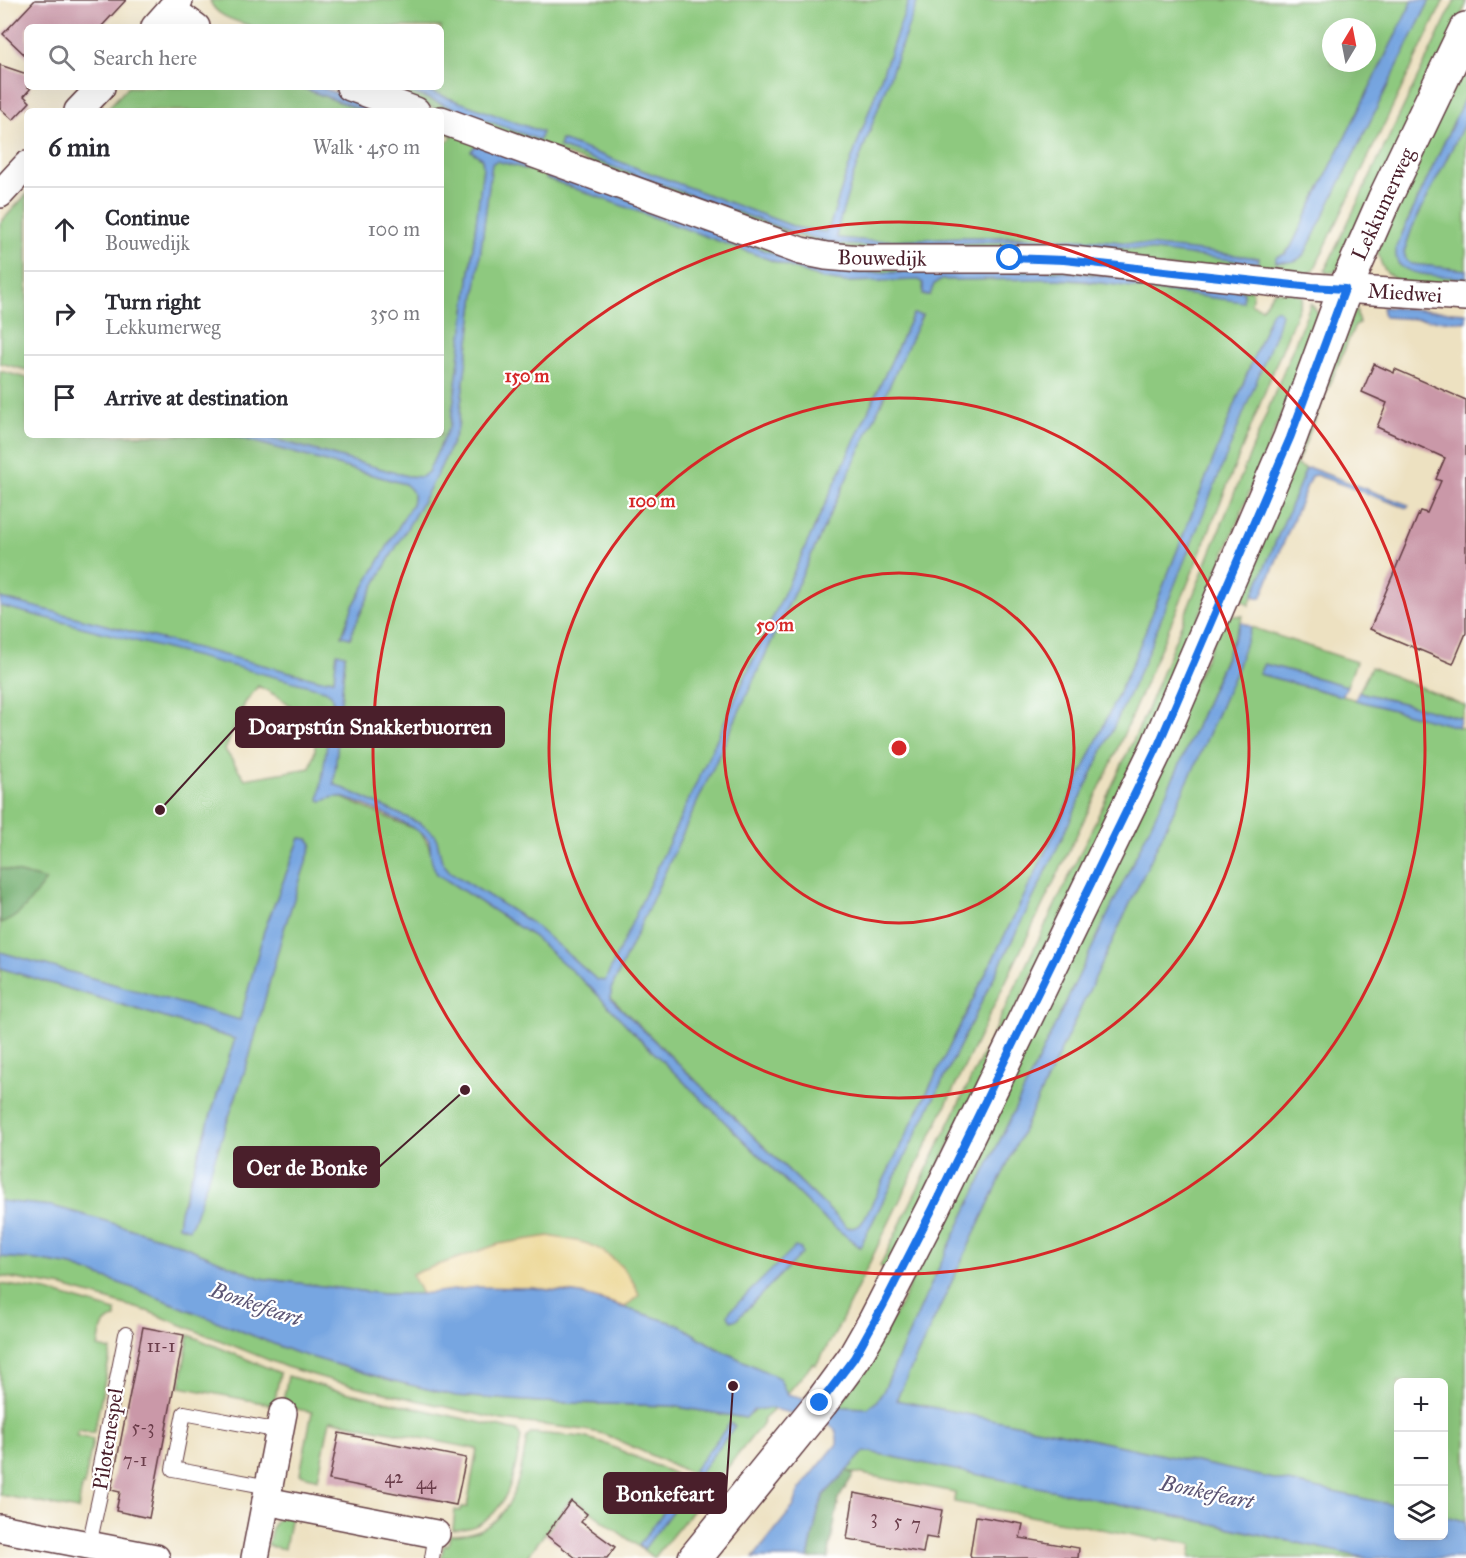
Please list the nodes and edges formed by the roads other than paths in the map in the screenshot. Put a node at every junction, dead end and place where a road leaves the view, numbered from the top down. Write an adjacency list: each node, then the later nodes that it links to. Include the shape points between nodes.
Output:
1 (169, 12): 2 (street)
2 (191, 24)
3 (1466, 29): 11 (main road, Lekkumerweg)
4 (98, 90): 6 (street)
5 (358, 90): 7 (street)
6 (81, 108)
7 (408, 108)
8 (444, 121): 11 (street, Bouwedijk, via 801,251 826,256 1064,260)
9 (24, 168): 10 (street)
10 (0, 194)
11 (1345, 289): 12 (street, Miedwei); 21 (main road, Lekkumerweg, via 1290,438 1157,748 900,1273 854,1358)
12 (1466, 297)
13 (126, 1334): 17 (lane, Pilotenespel, via 99,1470 101,1490)
14 (282, 1422): 15 (street); 15 (lane, via 184,1413 173,1469)
15 (267, 1494): 18 (street); 20 (street)
16 (0, 1528): 17 (street)
17 (89, 1545): 19 (street)
18 (434, 1546)
19 (156, 1558)
20 (255, 1558)
21 (695, 1558)

